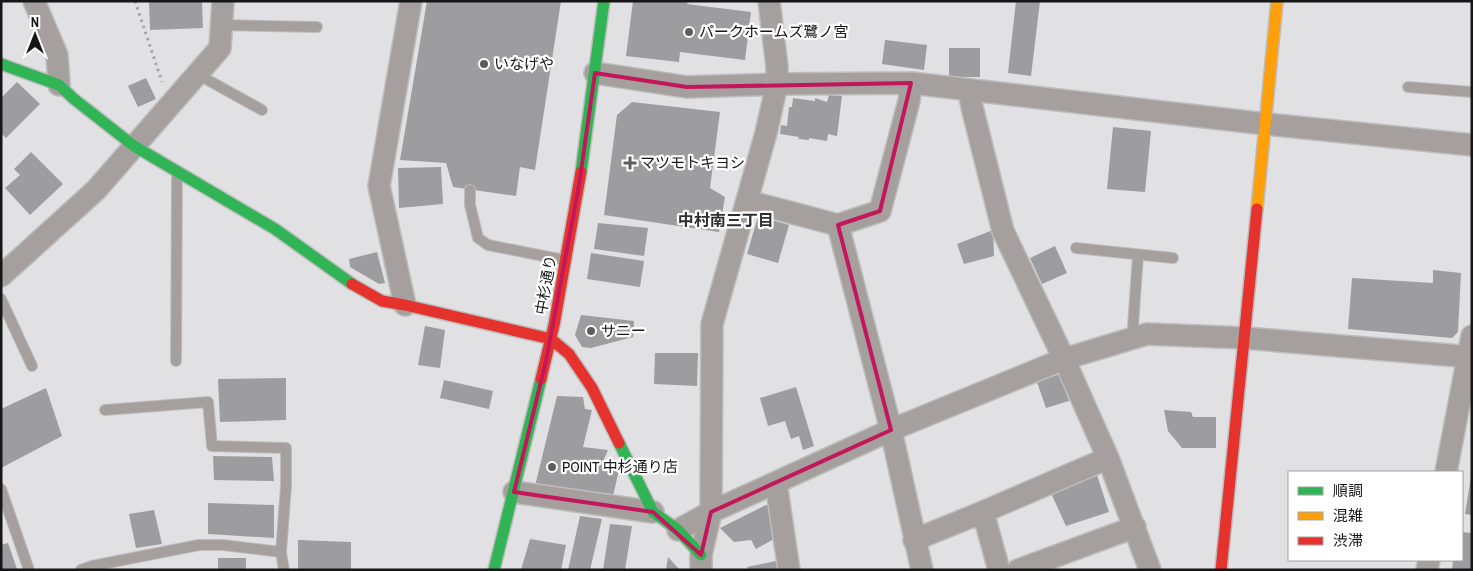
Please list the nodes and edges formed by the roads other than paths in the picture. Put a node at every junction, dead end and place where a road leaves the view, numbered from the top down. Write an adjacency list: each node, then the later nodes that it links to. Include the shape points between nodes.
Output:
1 (34, 1): 14 (street, via 57,55)
2 (223, 1): 7 (street)
3 (411, 1): 32 (street, via 379,186)
4 (604, 1): 10 (street, 中杉通り)
5 (768, 1): 13 (street, via 777,66)
6 (1277, 1): 19 (street)
7 (221, 25): 8 (lane); 11 (street, via 220,48)
8 (317, 27)
9 (7, 68): 14 (street)
10 (595, 73): 13 (street, via 687,87); 29 (street, 中杉通り)
11 (197, 74): 18 (lane); 21 (street)
12 (911, 83): 13 (street); 16 (street); 25 (street, via 880,211)
13 (776, 84): 24 (street)
14 (59, 86): 21 (street)
15 (1408, 87): 17 (lane)
16 (969, 91): 19 (street); 38 (street, via 1003,231)
17 (1472, 92)
18 (262, 110)
19 (1266, 124): 20 (street); 35 (street)
20 (1472, 145)
21 (134, 146): 22 (street); 30 (street, via 96,190)
22 (177, 172): 32 (street, via 275,229 355,286 382,301); 39 (lane)
23 (470, 190): 29 (lane, via 478,238 488,246)
24 (747, 201): 25 (street); 49 (street, via 712,324)
25 (838, 225): 42 (street)
26 (1076, 248): 27 (lane)
27 (1138, 254): 28 (lane); 33 (lane, via 1133,326)
28 (1174, 258)
29 (566, 260): 36 (street, 中杉通り)
30 (1, 276)
31 (1, 299): 40 (lane)
32 (405, 305): 36 (street)
33 (1136, 336): 35 (street); 38 (street)
34 (1472, 336): 37 (street)
35 (1245, 338): 37 (street); 66 (street)
36 (551, 339): 47 (street, 中杉通り); 48 (street, via 569,354 592,388)
37 (1470, 357): 44 (street)
38 (1064, 358): 42 (street); 43 (street)
39 (176, 361)
40 (32, 366)
41 (105, 410): 54 (lane, via 208,402 212,446 286,448)
42 (891, 430): 45 (street); 53 (street)
43 (1108, 458): 50 (street); 51 (street)
44 (1446, 471)
45 (776, 483): 49 (street); 61 (street)
46 (1, 489): 57 (lane)
47 (514, 492): 48 (street); 60 (street, 中杉通り)
48 (654, 512): 52 (street)
49 (710, 512): 52 (street); 55 (street)
50 (983, 512): 53 (street); 63 (street)
51 (1135, 527): 64 (street); 65 (street)
52 (678, 530): 55 (street)
53 (914, 540): 62 (street)
54 (281, 552): 56 (lane, via 199,545); 59 (lane)
55 (701, 562)
56 (93, 568): 58 (lane)
57 (29, 570)
58 (81, 570)
59 (284, 570)
60 (494, 570)
61 (789, 570)
62 (922, 570)
63 (999, 570)
64 (1018, 570)
65 (1150, 570)
66 (1221, 570)

